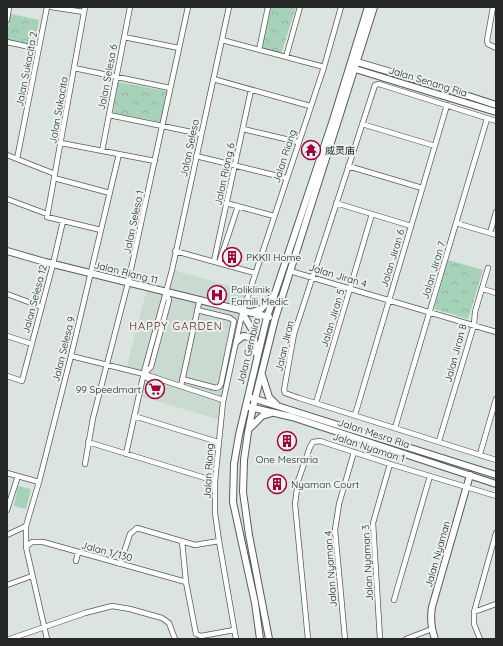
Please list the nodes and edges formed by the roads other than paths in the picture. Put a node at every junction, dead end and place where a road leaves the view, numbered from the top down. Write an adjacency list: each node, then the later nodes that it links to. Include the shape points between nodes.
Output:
1 (10, 7): 14 (street)
2 (47, 7): 21 (street, Jalan Sukacita 2)
3 (51, 7): 13 (street)
4 (130, 7): 15 (street, Jalan Selesa 6)
5 (187, 7): 19 (street, Jalan Selesa 1)
6 (229, 7): 16 (street, Jalan Selesa)
7 (268, 7): 22 (street)
8 (300, 7): 23 (street)
9 (341, 7): 26 (street, Jalan Riang)
10 (368, 7): 24 (main road, Jalan Gembira)
11 (374, 7): 18 (main road, Jalan Gembira)
12 (493, 7): 20 (street, via 487,43)
13 (85, 10): 27 (street, Jalan Sukacita)
14 (7, 20)
15 (124, 37): 19 (street); 28 (street, Jalan Selesa 6)
16 (222, 40): 22 (street); 29 (street, Jalan Selesa)
17 (7, 42): 21 (street)
18 (361, 47): 24 (main road, Jalan Gembira); 25 (main road)
19 (179, 48): 30 (street, Jalan Selesa 1)
20 (496, 48)
21 (39, 49): 50 (street, Jalan Sukacita 2)
22 (259, 50): 23 (street)
23 (286, 57): 26 (street)
24 (353, 65): 25 (main road, Jalan Senang Ria); 35 (main road, Jalan Senang Ria); 78 (main road, Jalan Gembira); 88 (main road, Jalan Gembira)
25 (369, 66): 32 (main road, Jalan Senang Ria)
26 (324, 67): 33 (street, Jalan Riang)
27 (74, 68): 28 (street); 43 (street, Jalan Sukacita)
28 (116, 76): 30 (street); 36 (street, Jalan Selesa 6)
29 (213, 79): 31 (street); 42 (street, Jalan Selesa)
30 (170, 88): 40 (street, Jalan Selesa 1)
31 (251, 90): 33 (street); 41 (street, Jalan Riang 6)
32 (496, 105)
33 (310, 106): 44 (street, Jalan Riang)
34 (447, 106): 37 (street); 39 (street, Jalan Jiran, via 380,84 375,85); 45 (street, Jalan Jiran 6)
35 (496, 112)
36 (109, 115): 40 (street); 46 (street, Jalan Selesa 6)
37 (487, 119): 38 (street); 67 (street, Jalan Jiran 7)
38 (496, 121)
39 (362, 124): 45 (street); 53 (street, Jalan Jiran)
40 (162, 125): 42 (street); 51 (street, Jalan Selesa 1)
41 (243, 129): 44 (street); 52 (street, Jalan Riang 6)
42 (201, 134): 49 (street, Jalan Selesa)
43 (61, 142): 46 (street); 54 (street, Jalan Sukacita)
44 (298, 142): 55 (street, Jalan Riang)
45 (435, 146): 56 (street, Jalan Jiran 6)
46 (102, 151): 47 (street)
47 (119, 154): 51 (street); 57 (street, Jalan Selesa 9)
48 (7, 155): 50 (street)
49 (196, 156): 52 (street); 73 (street, Jalan Selesa)
50 (17, 159): 54 (street)
51 (154, 161): 82 (street, Jalan Selesa 1)
52 (234, 165): 55 (street); 59 (street, Jalan Riang 6)
53 (348, 166): 56 (street); 60 (street, Jalan Jiran)
54 (54, 176): 57 (street); 64 (street, Jalan Sukacita)
55 (286, 178): 65 (street, Jalan Riang)
56 (422, 188): 68 (street, Jalan Jiran 6)
57 (110, 193): 69 (street, Jalan Selesa 9)
58 (7, 199): 64 (street)
59 (226, 203): 61 (street); 74 (street, Jalan Riang 6)
60 (336, 204): 63 (street); 81 (street, Jalan Jiran)
61 (238, 206): 65 (street); 75 (street, Jalan Riang 6)
62 (496, 212): 70 (street)
63 (372, 214): 68 (street); 83 (street, Jalan Jiran 5)
64 (47, 215): 66 (street)
65 (274, 216): 80 (street, Jalan Riang)
66 (63, 221): 69 (street); 76 (street, Jalan Selesa 12)
67 (456, 223): 70 (street); 93 (street, Jalan Jiran 7)
68 (411, 226): 89 (street, Jalan Jiran 6)
69 (101, 230): 79 (street, Jalan Selesa 9)
70 (490, 233): 71 (street)
71 (496, 235)
72 (7, 251): 76 (main road, Jalan Riang 11)
73 (175, 251): 74 (street); 85 (street, Jalan Selesa)
74 (214, 262): 75 (street)
75 (219, 263): 80 (street)
76 (53, 264): 79 (main road, Jalan Riang 11); 91 (street, Jalan Selesa 12)
77 (488, 268): 84 (street, Jalan Jiran 8)
78 (290, 271): 81 (street, Jalan Jiran 4); 96 (main road, Jalan Gembira)
79 (90, 273): 82 (main road, Jalan Riang 11); 103 (street, Jalan Selesa 9)
80 (255, 274): 94 (street, Jalan Riang)
81 (312, 277): 83 (street, Jalan Jiran 4); 115 (street, Jalan Jiran, via 294,334 284,390 288,395)
82 (128, 283): 85 (main road, Jalan Riang 11); 105 (street, Jalan Selesa 1)
83 (350, 288): 89 (street, Jalan Jiran 4); 115 (street, Jalan Jiran 5)
84 (482, 289): 86 (street); 97 (street, Jalan Jiran 8)
85 (166, 293): 90 (main road, Jalan Riang 11); 107 (street, Jalan Selesa)
86 (496, 293)
87 (7, 294): 91 (street)
88 (274, 294): 94 (main road, via 261,309); 95 (main road, Jalan Gembira)
89 (389, 300): 93 (street, Jalan Jiran 4); 120 (street, Jalan Jiran 6)
90 (196, 301): 92 (street); 94 (main road, Jalan Riang 11)
91 (42, 307): 102 (street, Jalan Selesa 12)
92 (197, 310): 109 (street); 109 (street, via 234,321 221,384 216,388)
93 (430, 312): 97 (street, Jalan Jiran 4); 122 (street, Jalan Jiran 7)
94 (244, 313): 95 (main road, Jalan Riang 11); 100 (main road); 101 (street, Jalan Riang)
95 (266, 319): 96 (main road, Jalan Riang 11); 104 (main road, Jalan Gembira)
96 (275, 321): 106 (main road, Jalan Gembira)
97 (474, 325): 98 (street, Jalan Jiran 4); 124 (street, Jalan Jiran 8)
98 (496, 332)
99 (7, 336): 102 (street)
100 (254, 340): 101 (main road, via 243,336); 104 (main road)
101 (237, 341): 114 (street, Jalan Riang)
102 (32, 344): 108 (street, Jalan Selesa 12, via 22,381)
103 (71, 356): 105 (street); 139 (street, Jalan Selesa 9)
104 (256, 356): 111 (main road, Jalan Gembira)
105 (107, 365): 107 (street); 125 (street, Jalan Selesa 1)
106 (261, 373): 112 (main road, Jalan Gembira); 118 (main road, via 269,397)
107 (144, 374): 110 (street); 114 (street, via 149,380); 121 (street, Jalan Selesa)
108 (7, 376)
109 (182, 379): 110 (street)
110 (180, 386): 114 (street)
111 (247, 397): 112 (main road, Jalan Mesra Ria); 116 (main road, Jalan Gembira)
112 (255, 399): 117 (main road, Jalan Gembira); 118 (main road, Jalan Mesra Ria)
113 (496, 399): 129 (street)
114 (223, 401): 126 (street, Jalan Riang)
115 (316, 404): 120 (street, Jalan Jiran)
116 (245, 406): 117 (main road, Jalan Mesra Ria); 166 (main road, Jalan Gembira, via 234,464 233,502 255,603)
117 (253, 407): 119 (main road, Jalan Mesra Ria); 123 (main road, Jalan Gembira)
118 (280, 407): 135 (main road, Jalan Mesra Ria)
119 (275, 412): 123 (main road, via 262,416); 134 (main road, Jalan Mesra Ria)
120 (355, 415): 122 (street, Jalan Jiran)
121 (134, 416): 126 (street); 128 (street, Jalan Selesa)
122 (395, 428): 124 (street, Jalan Jiran)
123 (249, 429): 167 (main road, Jalan Gembira, via 244,460 243,492)
124 (438, 441): 129 (street, Jalan Jiran)
125 (88, 442): 128 (street); 131 (street, Jalan Selesa 1)
126 (218, 442): 138 (street, Jalan Riang)
127 (354, 452): 132 (street, Jalan Nyaman 1); 168 (street, Jalan Nyaman 1, via 320,441 314,442 310,447 297,488 295,504); 169 (street, Jalan Nyaman 4, via 339,504 335,530)
128 (126, 454): 138 (street)
129 (480, 454): 130 (street, Jalan Jiran)
130 (496, 460)
131 (85, 464)
132 (390, 464): 137 (street, Jalan Nyaman 1); 170 (street, Jalan Nyaman 3, via 373,523)
133 (7, 473): 136 (street)
134 (470, 475): 140 (main road, Jalan Mesra Ria); 141 (main road, Jalan Nyaman)
135 (496, 475)
136 (18, 476): 139 (street); 143 (street)
137 (430, 476): 141 (street, Jalan Nyaman 1); 156 (street)
138 (215, 481): 148 (street, Jalan Riang, via 215,513)
139 (39, 482): 144 (street, Jalan Selesa 9)
140 (496, 484)
141 (467, 486): 142 (street, Jalan Nyaman 1); 160 (main road, Jalan Nyaman, via 432,607)
142 (496, 496)
143 (7, 510)
144 (26, 526): 146 (street); 149 (street, Jalan Selesa 9)
145 (496, 533): 158 (street)
146 (7, 535)
147 (182, 541): 148 (street, via 197,545); 152 (street, via 137,528 130,534); 154 (street)
148 (219, 541): 161 (street, Jalan Riang)
149 (26, 547): 150 (street, Jalan 1/130, via 36,541); 153 (street, Jalan Selesa 9)
150 (78, 553): 151 (street); 152 (street, Jalan 1/130)
151 (76, 561)
152 (120, 564): 154 (street, Jalan 1/130)
153 (32, 576): 155 (street); 159 (street, Jalan Selesa 9)
154 (186, 582): 161 (street, via 197,635)
155 (7, 585)
156 (394, 600)
157 (496, 604): 158 (street)
158 (474, 612): 173 (street, via 474,624)
159 (44, 626): 162 (street); 163 (street, Jalan Selesa 9); 164 (street, via 112,606 162,618 171,626)
160 (432, 629): 171 (street); 172 (main road, Jalan Nyaman)
161 (234, 630): 165 (street, Jalan Riang)
162 (10, 639)
163 (47, 639)
164 (175, 639)
165 (236, 639)
166 (260, 639)
167 (270, 639)
168 (308, 639)
169 (345, 639)
170 (380, 639)
171 (406, 639)
172 (435, 639)
173 (480, 639)

